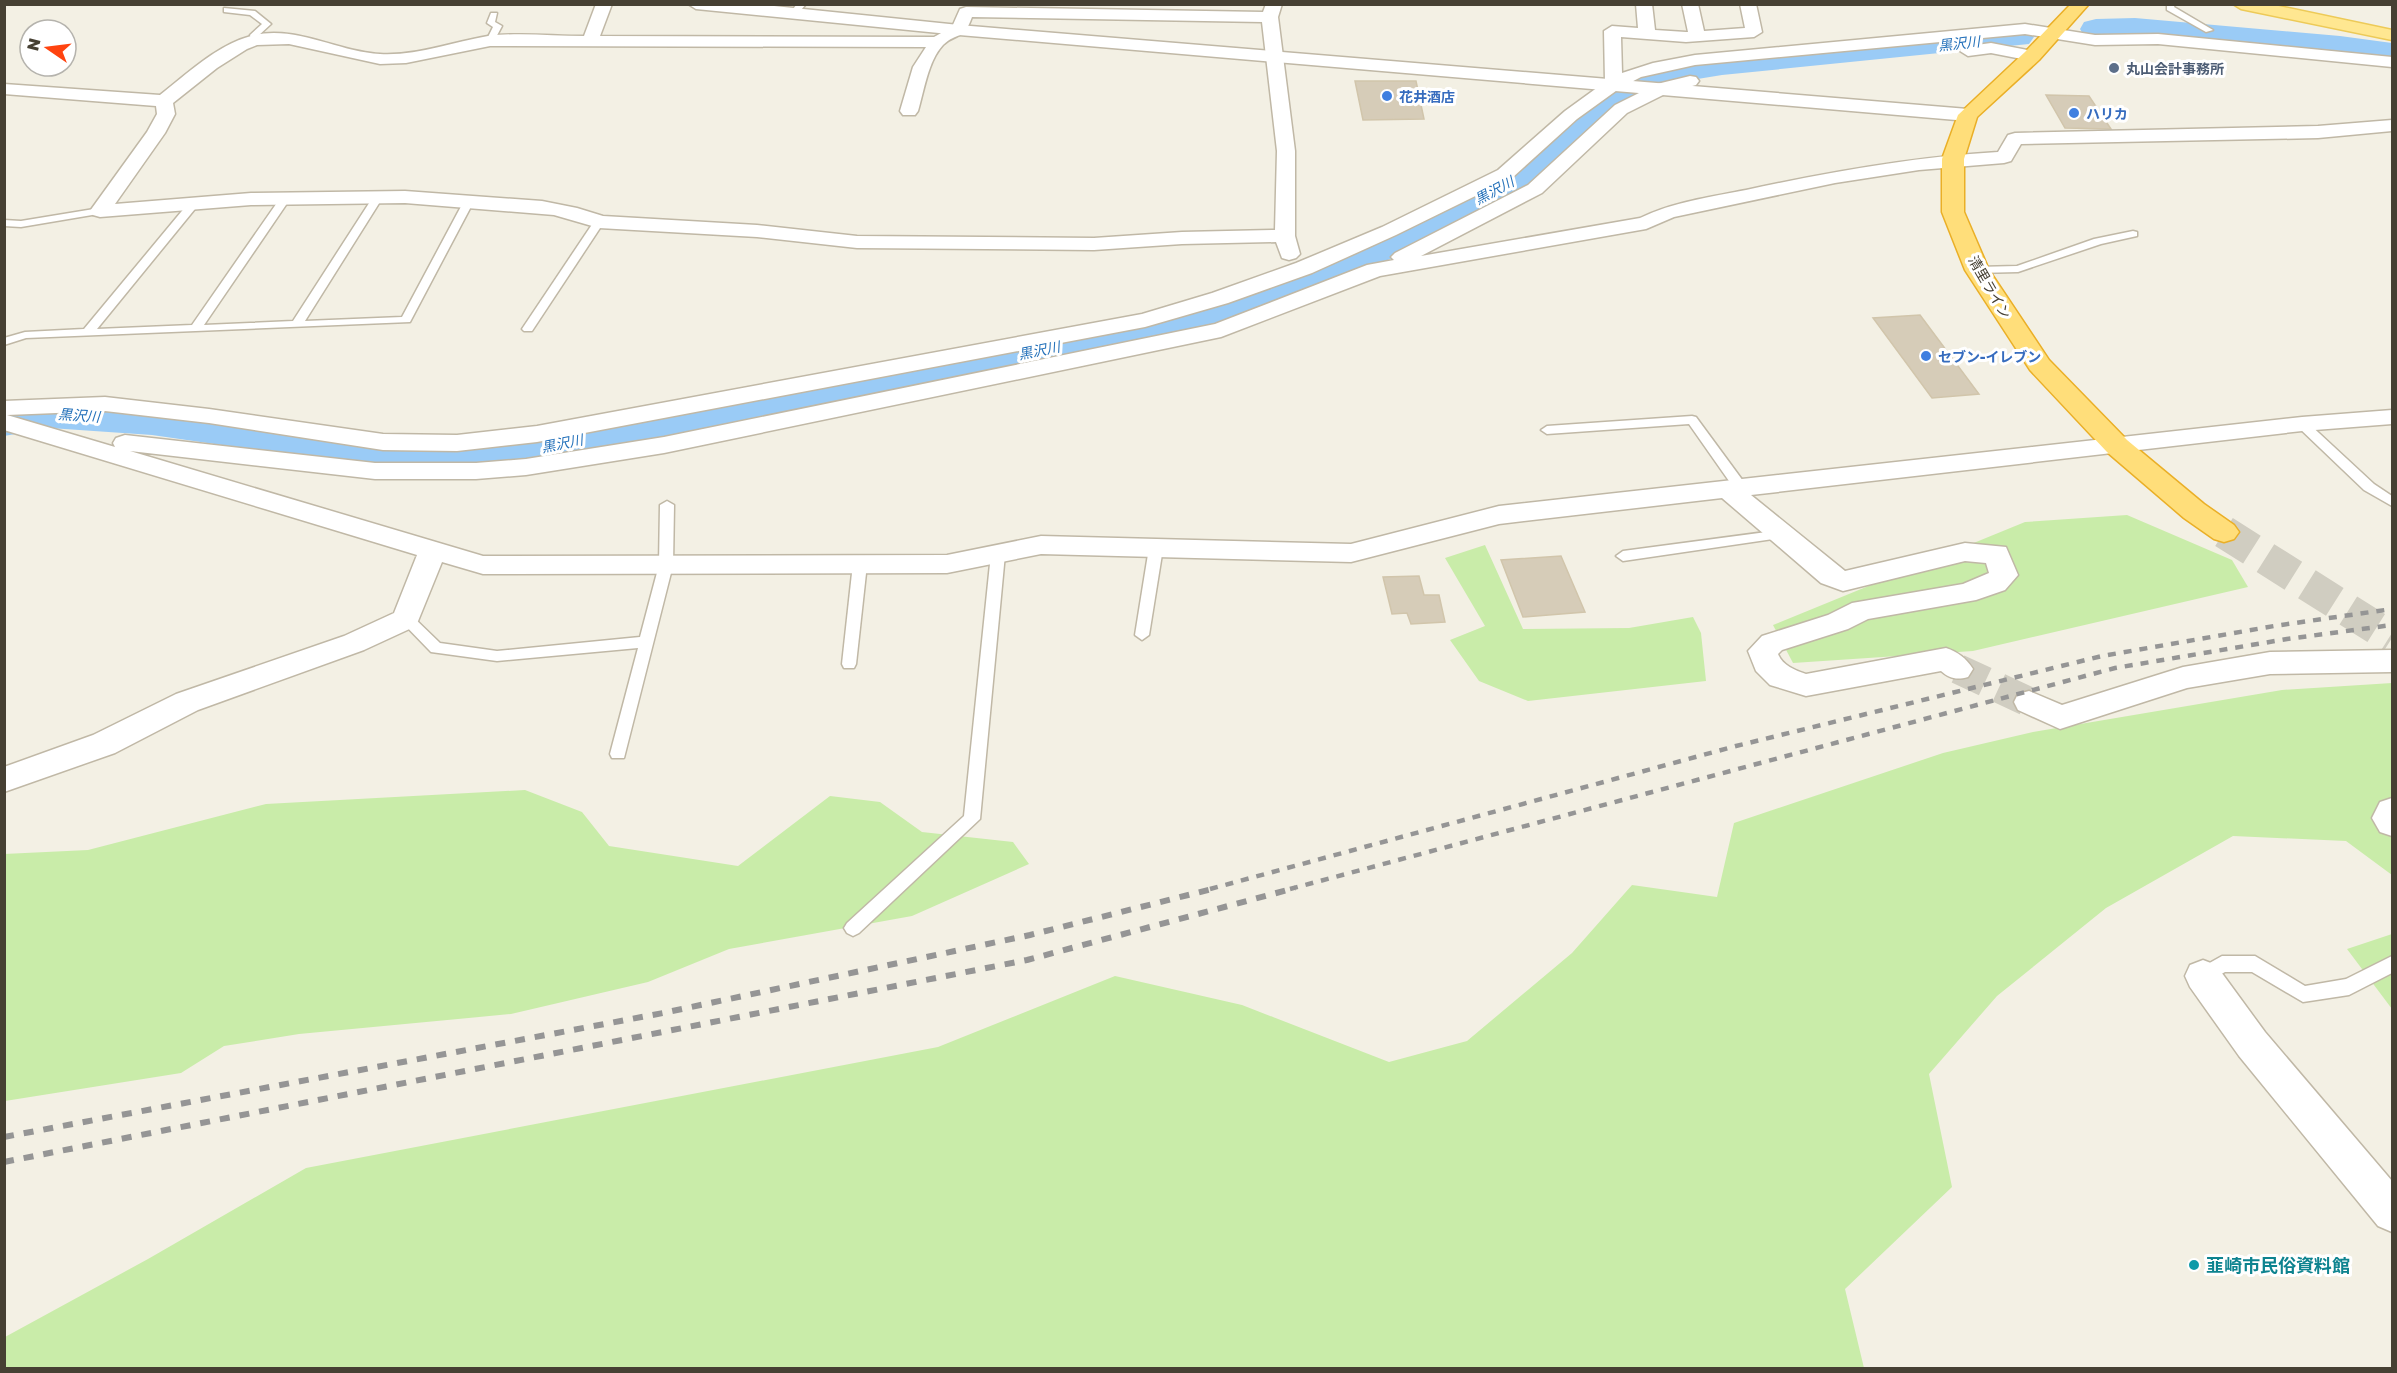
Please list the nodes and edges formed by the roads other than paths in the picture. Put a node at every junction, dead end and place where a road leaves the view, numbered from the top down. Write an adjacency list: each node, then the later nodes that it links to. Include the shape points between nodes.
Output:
1 (604, 4): 24 (street)
2 (696, 4): 10 (street)
3 (1644, 4): 19 (street)
4 (1690, 4): 21 (street)
5 (1748, 4): 21 (street, via 1754,32)
6 (2081, 4): 16 (highway, 清里ライン)
7 (2171, 4): 18 (lane, via 2170,8)
8 (2241, 4): 20 (main road)
9 (967, 8): 12 (street); 17 (street)
10 (798, 9): 17 (street)
11 (227, 10): 22 (lane, via 252,14 267,24 254,35)
12 (1272, 11): 28 (street)
13 (494, 15): 23 (lane, via 491,23 498,26)
14 (2089, 22): 16 (street)
15 (2122, 24): 18 (street)
16 (2061, 27): 27 (street); 29 (highway, 清里ライン); 30 (street, via 2095,40 2158,39)
17 (959, 30): 25 (street); 28 (street)
18 (2209, 30): 26 (street)
19 (1647, 34): 21 (street); 32 (street, via 1612,31)
20 (2385, 34): 26 (street)
21 (1697, 36)
22 (255, 40): 23 (street, via 289,39 380,59 406,58); 35 (street, via 211,64)
23 (490, 41): 24 (street)
24 (590, 41): 25 (street)
25 (937, 42): 36 (street, via 922,67)
26 (2392, 47)
27 (1831, 54): 29 (street, via 1844,64 1991,48); 32 (street, via 1695,60 1635,73)
28 (1273, 56): 32 (street); 52 (street, via 1286,151)
29 (2032, 56): 37 (highway, 清里ライン)
30 (2392, 62)
31 (1726, 76): 34 (street)
32 (1614, 84): 34 (street); 39 (street, via 1570,115)
33 (4, 88): 35 (street)
34 (1663, 88): 37 (street); 40 (street, via 1621,109)
35 (164, 101): 47 (street, via 166,114 156,133)
36 (909, 111)
37 (1968, 115): 41 (highway, 清里ライン)
38 (2392, 126): 41 (street, via 2318,132 2015,139 2004,157)
39 (1544, 142): 40 (street); 46 (street, via 1505,174)
40 (1572, 150): 48 (street, via 1535,189)
41 (1953, 159): 53 (street, via 1871,170 1668,212 1646,223); 54 (highway, 清里ライン, via 1953,212)
42 (378, 196): 43 (street); 44 (street); 56 (lane)
43 (285, 199): 45 (street); 57 (lane)
44 (470, 200): 49 (street, via 547,208); 56 (lane, via 406,320)
45 (195, 202): 47 (street); 59 (lane)
46 (1448, 202): 48 (street); 55 (street)
47 (100, 212): 50 (lane)
48 (1478, 218): 53 (street)
49 (599, 222): 52 (street, via 758,231 857,242 1094,244); 58 (lane)
50 (4, 223)
51 (2133, 234): 54 (lane, via 2098,241 2018,269)
52 (1285, 236): 55 (street, via 1289,254)
53 (1375, 270): 55 (street)
54 (1977, 270): 68 (highway, 清里ライン, via 2039,365)
55 (1318, 277): 61 (street, via 1220,298); 61 (street, via 1221,330)
56 (297, 324): 57 (lane)
57 (196, 328): 59 (lane)
58 (528, 329)
59 (88, 332): 60 (lane, via 25,335)
60 (4, 342)
61 (1028, 354): 62 (street, via 537,434 457,443 383,442 105,404); 67 (street, via 664,445 526,467 375,471 121,443)
62 (4, 408)
63 (2392, 417): 64 (street)
64 (2302, 424): 68 (street); 70 (lane, via 2369,487)
65 (14, 425): 67 (street)
66 (1547, 430): 69 (lane, via 1692,420)
67 (75, 443): 75 (street)
68 (2116, 446): 69 (street); 72 (highway, 清里ライン)
69 (1735, 488): 73 (street); 74 (street, via 1499,515 1351,553)
70 (2392, 502)
71 (667, 505): 79 (lane)
72 (2224, 532)
73 (1781, 534): 77 (lane); 85 (street, via 1831,576 1843,581 1965,552 1996,554 2004,575 1995,583 1966,593 1862,610 1838,622 1772,643 1763,651 1766,663 1781,677 1806,685 1946,659)
74 (1156, 548): 76 (street, via 1041,545); 81 (lane)
75 (433, 550): 79 (street, via 483,565); 80 (street)
76 (998, 554): 78 (street, via 948,564); 91 (lane, via 972,819)
77 (1623, 556)
78 (860, 564): 79 (street); 84 (lane)
79 (666, 565): 82 (lane)
80 (406, 619): 82 (lane, via 436,648 497,656); 88 (street, via 354,644 187,702 104,744)
81 (1142, 635)
82 (646, 642): 87 (lane)
83 (2392, 661): 86 (street, via 2270,663 2183,678 2060,717)
84 (849, 664)
85 (1958, 669)
86 (2028, 702)
87 (618, 754)
88 (4, 780)
89 (2392, 811): 90 (street, via 2388,818)
90 (2392, 823)
91 (853, 928)
92 (2392, 964): 93 (lane, via 2349,987 2303,994 2255,964 2222,964)
93 (2202, 976): 94 (street, via 2252,1044)
94 (2392, 1212)

